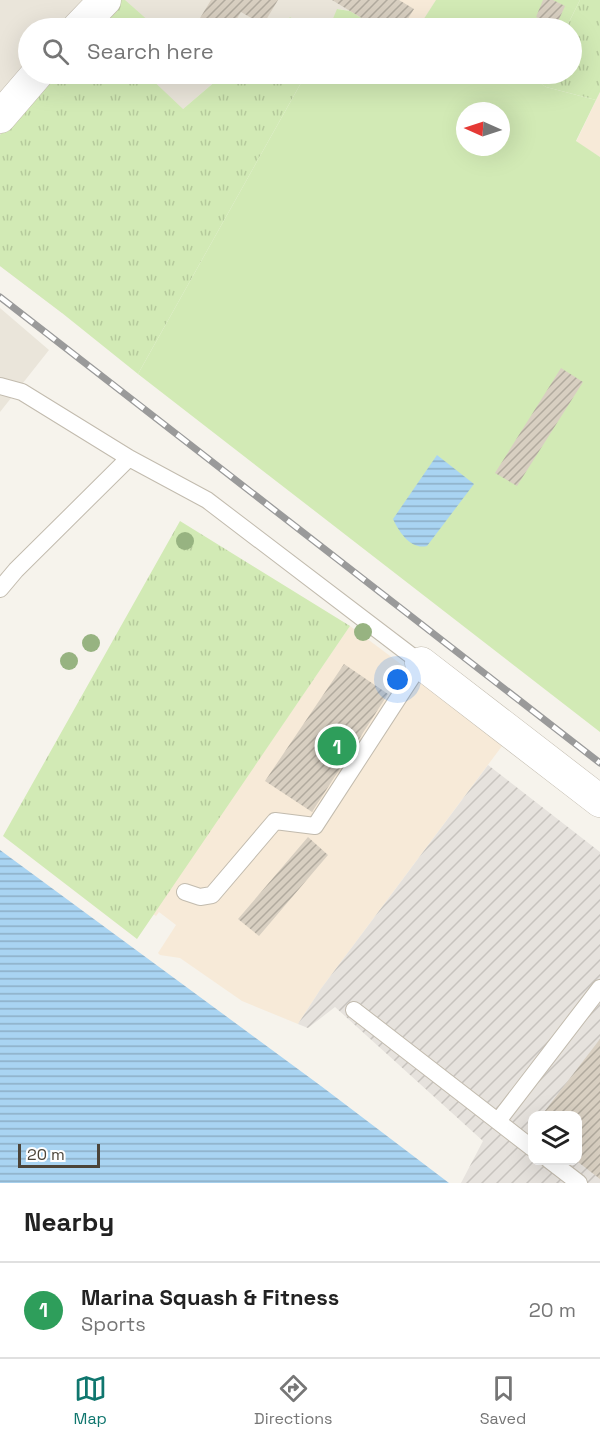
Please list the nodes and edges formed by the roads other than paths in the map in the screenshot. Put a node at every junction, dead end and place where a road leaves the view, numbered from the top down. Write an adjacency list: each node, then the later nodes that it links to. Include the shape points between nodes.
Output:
1 (105, 0): 2 (street)
2 (88, 18)
3 (28, 84): 4 (street)
4 (0, 117)
5 (0, 386): 6 (lane, via 22,392)
6 (129, 458): 7 (lane); 8 (lane, via 207,500)
7 (0, 589)
8 (421, 663): 9 (street); 10 (lane, via 315,826 275,821 212,895 200,897)
9 (600, 801)
10 (184, 892)
11 (600, 988): 13 (lane)
12 (354, 1010): 13 (lane)
13 (498, 1121): 14 (lane)
14 (528, 1145)
15 (554, 1165): 16 (lane)
16 (579, 1183)

